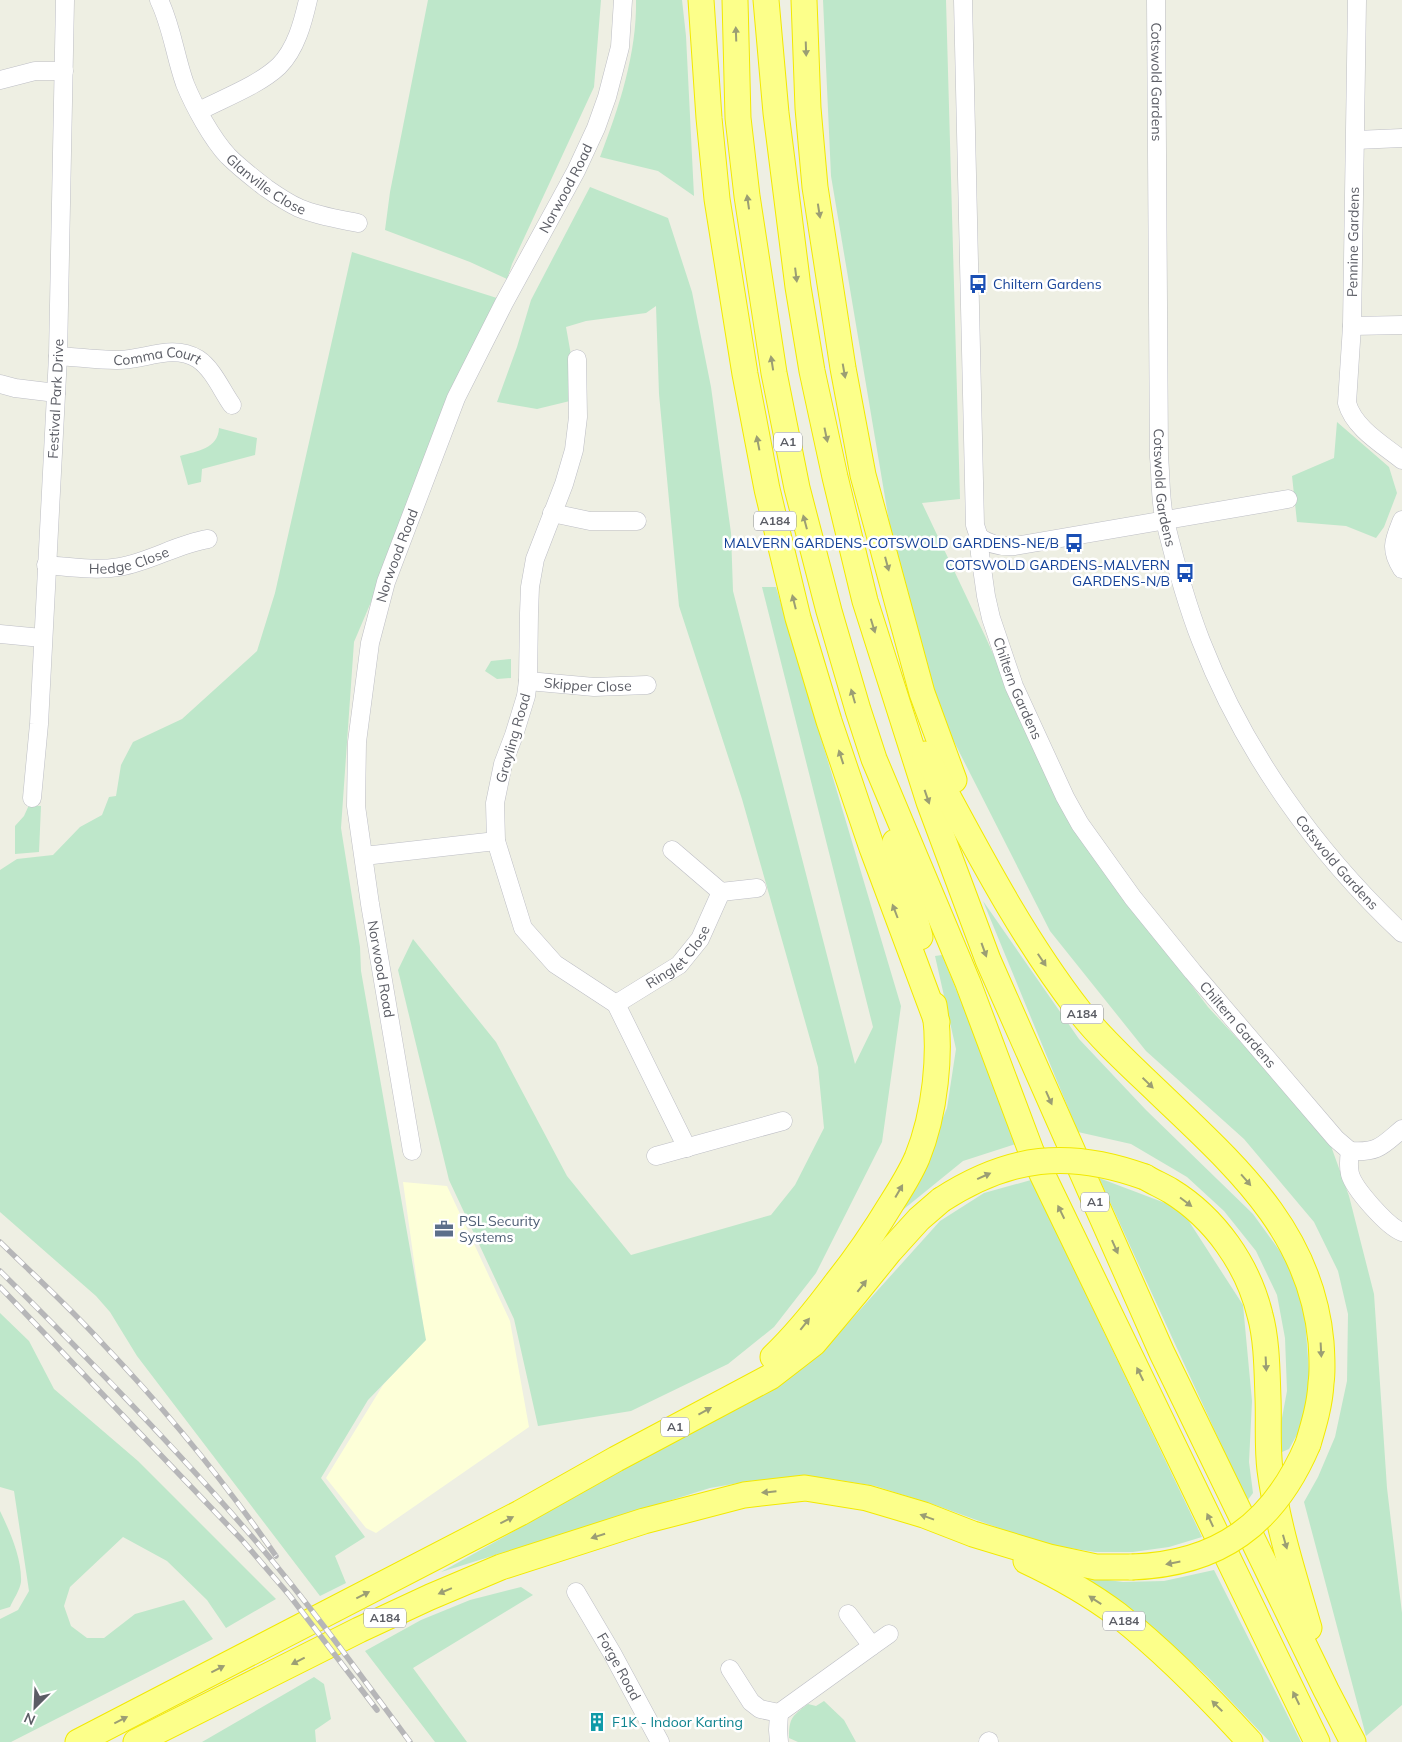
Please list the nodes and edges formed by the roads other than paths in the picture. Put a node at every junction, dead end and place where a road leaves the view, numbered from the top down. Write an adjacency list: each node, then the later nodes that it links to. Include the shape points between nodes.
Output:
1 (64, 0): 14 (street, Festival Park Drive)
2 (159, 0): 16 (street, Glanville Close, via 186,87)
3 (308, 0): 16 (street, via 293,46 280,66)
4 (623, 0): 48 (street, Norwood Road, via 620,47 596,128 456,398 386,582 370,643 356,742 356,806)
5 (701, 0): 54 (highway, A184, one-way to 5, via 872,848 830,721 798,618 767,489 744,374 717,199)
6 (708, 0): 17 (highway, A1)
7 (735, 0): 17 (highway, A1, one-way to 7)
8 (766, 0): 20 (highway, A1)
9 (789, 0): 20 (highway, A1)
10 (804, 0): 49 (highway, A184, one-way to 49, via 815,187 863,475 922,693)
11 (963, 0): 35 (street, Chiltern Gardens, via 974,511)
12 (1156, 0): 32 (street, Cotswold Gardens, via 1159,457)
13 (1357, 0): 19 (street, Pennine Gardens)
14 (64, 71): 15 (street, via 35,71); 24 (street, Festival Park Drive)
15 (0, 80)
16 (199, 111): 21 (street, Glanville Close, via 227,155 275,194 322,216)
17 (738, 118): 44 (highway, A1, one-way to 17, via 796,488 764,310)
18 (1402, 138): 19 (street)
19 (1356, 140): 23 (street, Pennine Gardens)
20 (786, 192): 43 (highway, A1, one-way to 43, via 812,371 864,601)
21 (358, 223)
22 (1402, 325): 23 (street)
23 (1352, 326): 29 (street, Pennine Gardens, via 1347,403 1350,412 1362,427)
24 (58, 356): 27 (street, Festival Park Drive); 28 (street, Comma Court, via 117,360 174,351 187,353 206,366)
25 (577, 359): 31 (street, Grayling Road, via 578,417 574,450)
26 (0, 384): 27 (street)
27 (56, 393): 37 (street, Festival Park Drive)
28 (232, 406)
29 (1402, 460)
30 (1288, 499): 32 (street)
31 (552, 513): 34 (street, via 590,521); 41 (street, Grayling Road, via 535,559 530,587)
32 (1164, 520): 35 (street, via 1015,546 992,545); 52 (street, Cotswold Gardens, via 1201,641 1250,740 1315,838 1351,882)
33 (1402, 520): 38 (street, via 1393,548)
34 (637, 521)
35 (979, 537): 58 (street, Chiltern Gardens, via 991,618 1014,686 1080,824 1133,898 1193,972 1336,1139)
36 (208, 539): 37 (street, Hedge Close, via 190,542 138,563 119,567)
37 (46, 565): 40 (street, Festival Park Drive)
38 (1402, 569)
39 (0, 634): 40 (street)
40 (42, 638): 45 (street, Festival Park Drive)
41 (528, 681): 42 (street, Skipper Close, via 594,687); 46 (street, Grayling Road, via 495,803)
42 (647, 685)
43 (896, 701): 49 (highway, A184); 70 (highway, A1, one-way to 70, via 929,802 988,960 1162,1353)
44 (874, 758): 54 (highway, A1, via 928,969); 77 (highway, A1, one-way to 44, via 1031,1151 968,983)
45 (32, 798)
46 (496, 841): 48 (street); 53 (street, Grayling Road, via 523,928 554,964)
47 (672, 850): 51 (street)
48 (364, 856): 59 (street, Norwood Road)
49 (982, 858): 64 (highway, A184, one-way to 64, bridge, via 1039,956 1082,1015 1245,1178 1285,1231 1301,1262 1318,1317 1322,1383 1308,1444 1285,1489 1250,1527 1207,1553 1157,1566 1096,1566)
50 (757, 888): 51 (street)
51 (721, 892): 53 (street, Ringlet Close, via 700,939 679,965)
52 (1402, 933)
53 (616, 1004): 57 (street)
54 (937, 1022): 62 (highway, A1, one-way to 54, via 795,1337 865,1246 899,1192 917,1158 929,1119 936,1083)
55 (783, 1121): 57 (street)
56 (1402, 1129): 58 (street, via 1379,1148 1365,1152)
57 (687, 1148): 60 (street)
58 (1350, 1150): 61 (street, via 1350,1175 1386,1223)
59 (412, 1151)
60 (656, 1156)
61 (1402, 1232)
62 (734, 1395): 63 (highway, A1, one-way to 62); 70 (highway, A1, one-way to 70, bridge, via 770,1377 814,1343 919,1219 964,1186 988,1174 1040,1161 1093,1162 1145,1177 1197,1210 1237,1258 1251,1286 1261,1316 1265,1351 1269,1468 1276,1510)
63 (616, 1459): 72 (highway, A184, one-way to 63, via 520,1513)
64 (973, 1534): 73 (highway, A184, one-way to 73, via 867,1498 805,1488 744,1495 644,1521 501,1567 359,1630); 76 (highway, A184, one-way to 64, via 1162,1652 1117,1614 1061,1578)
65 (576, 1592): 74 (street, Forge Road)
66 (848, 1614): 68 (street)
67 (889, 1634): 68 (street)
68 (872, 1646): 71 (street)
69 (730, 1668): 71 (street, via 751,1702 760,1710)
70 (1326, 1690): 78 (highway, A1)
71 (779, 1713): 75 (street)
72 (78, 1742)
73 (136, 1742)
74 (660, 1742)
75 (779, 1742)
76 (1250, 1742)
77 (1317, 1742)
78 (1353, 1742)

